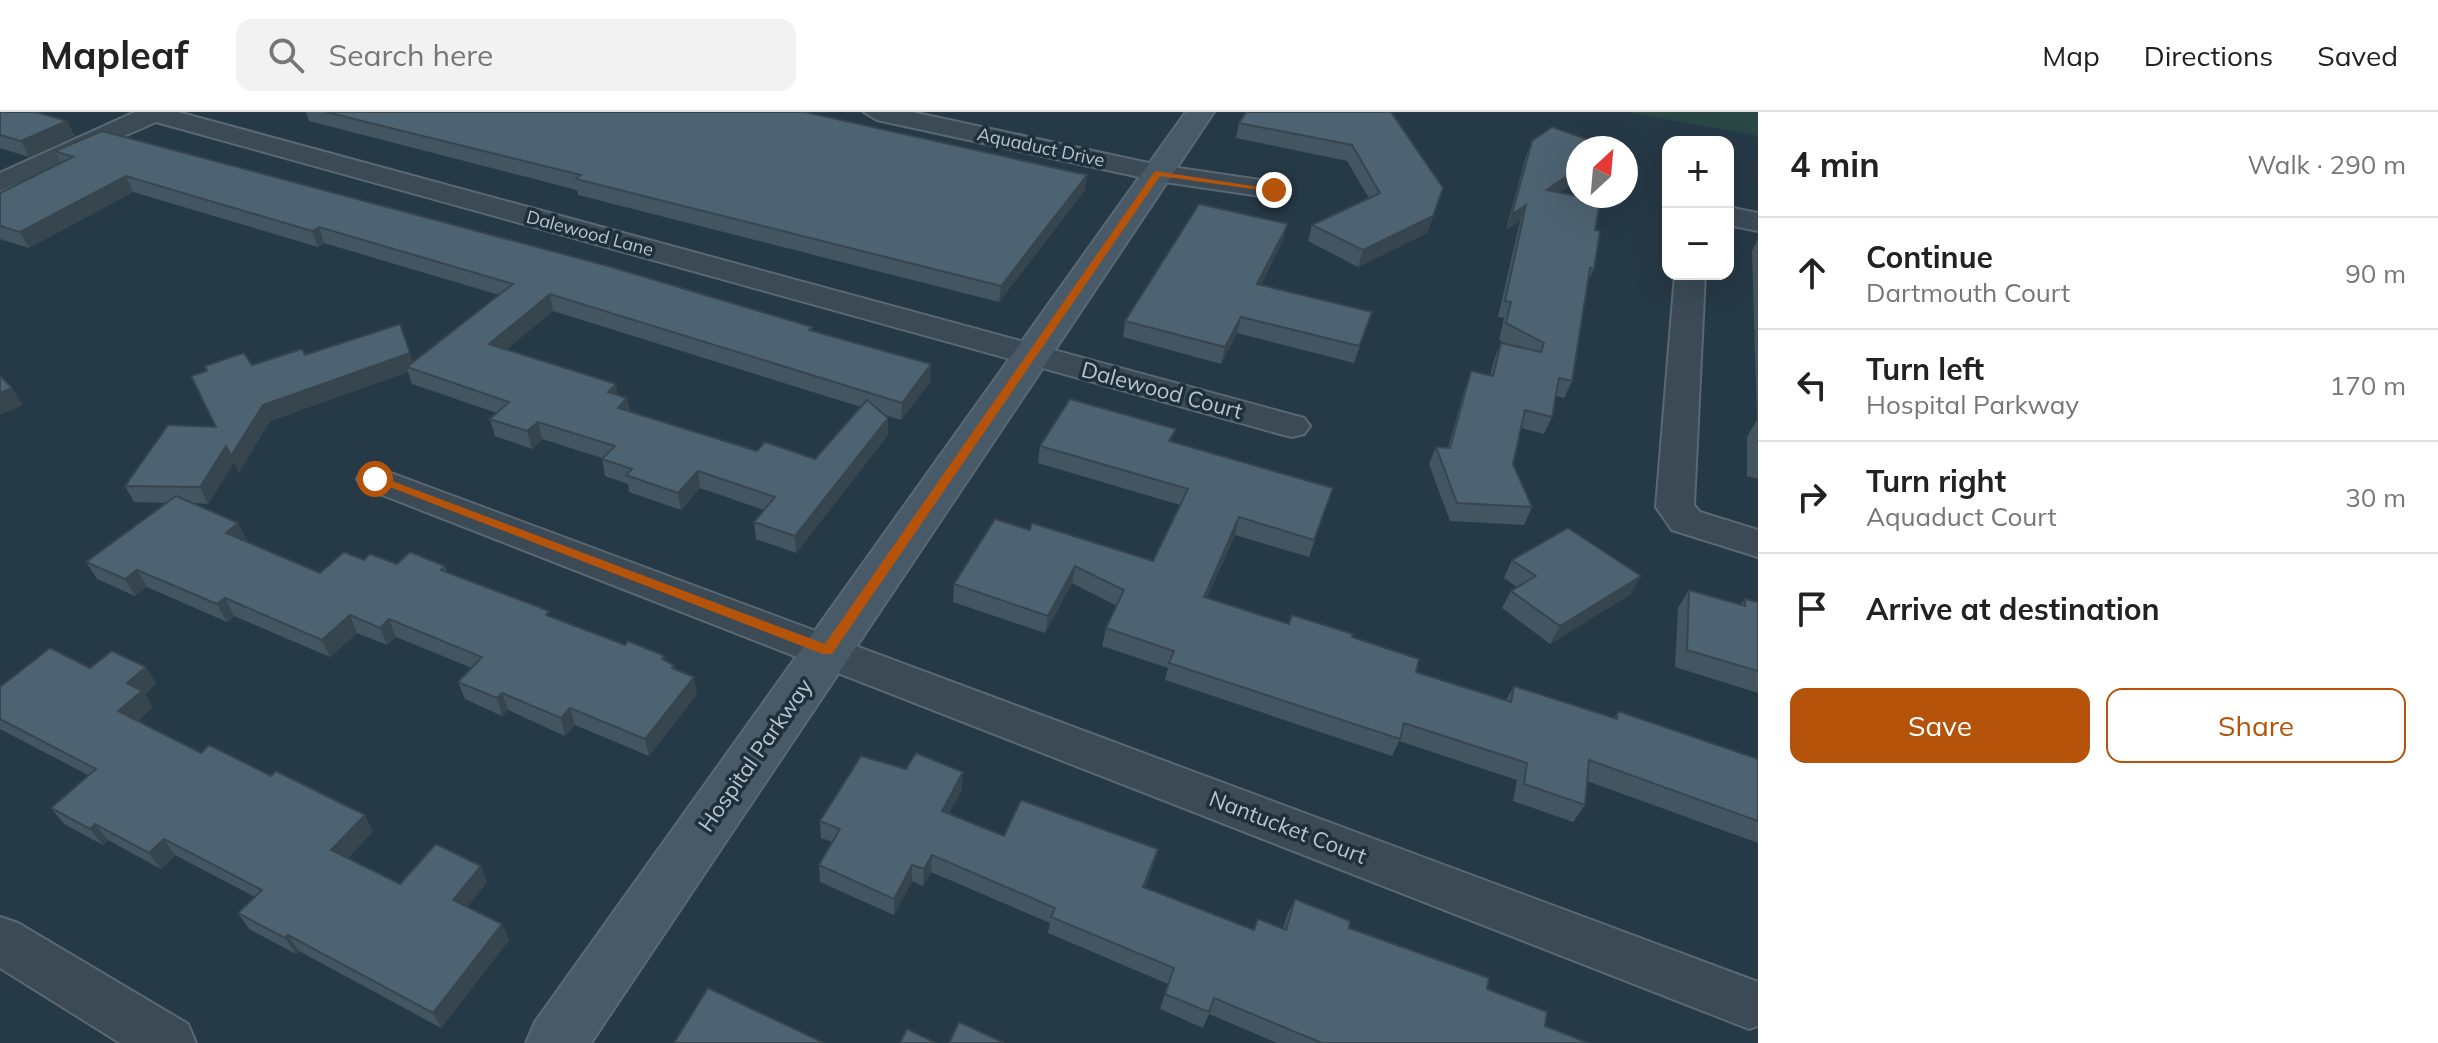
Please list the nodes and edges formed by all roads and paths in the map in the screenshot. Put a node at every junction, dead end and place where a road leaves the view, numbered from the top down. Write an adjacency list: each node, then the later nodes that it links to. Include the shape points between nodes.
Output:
1 (877, 112): 4 (street, Aquaduct Drive)
2 (1200, 112): 4 (street, Hospital Parkway)
3 (152, 113): 5 (street); 10 (street, Dalewood Lane)
4 (1158, 173): 6 (street, Aquaduct Drive); 10 (street, Hospital Parkway)
5 (0, 183)
6 (1274, 190)
7 (1734, 217): 8 (street)
8 (1758, 222)
9 (1690, 280): 13 (street, via 1675,507 1686,521)
10 (1032, 355): 11 (street, Dalewood Court); 14 (street, Hospital Parkway)
11 (1292, 426)
12 (375, 479): 14 (street, Nantucket Court)
13 (1758, 544)
14 (827, 650): 16 (street, Nantucket Court); 18 (street, Hospital Parkway)
15 (0, 940): 17 (street)
16 (1749, 1004)
17 (169, 1043)
18 (556, 1043)

